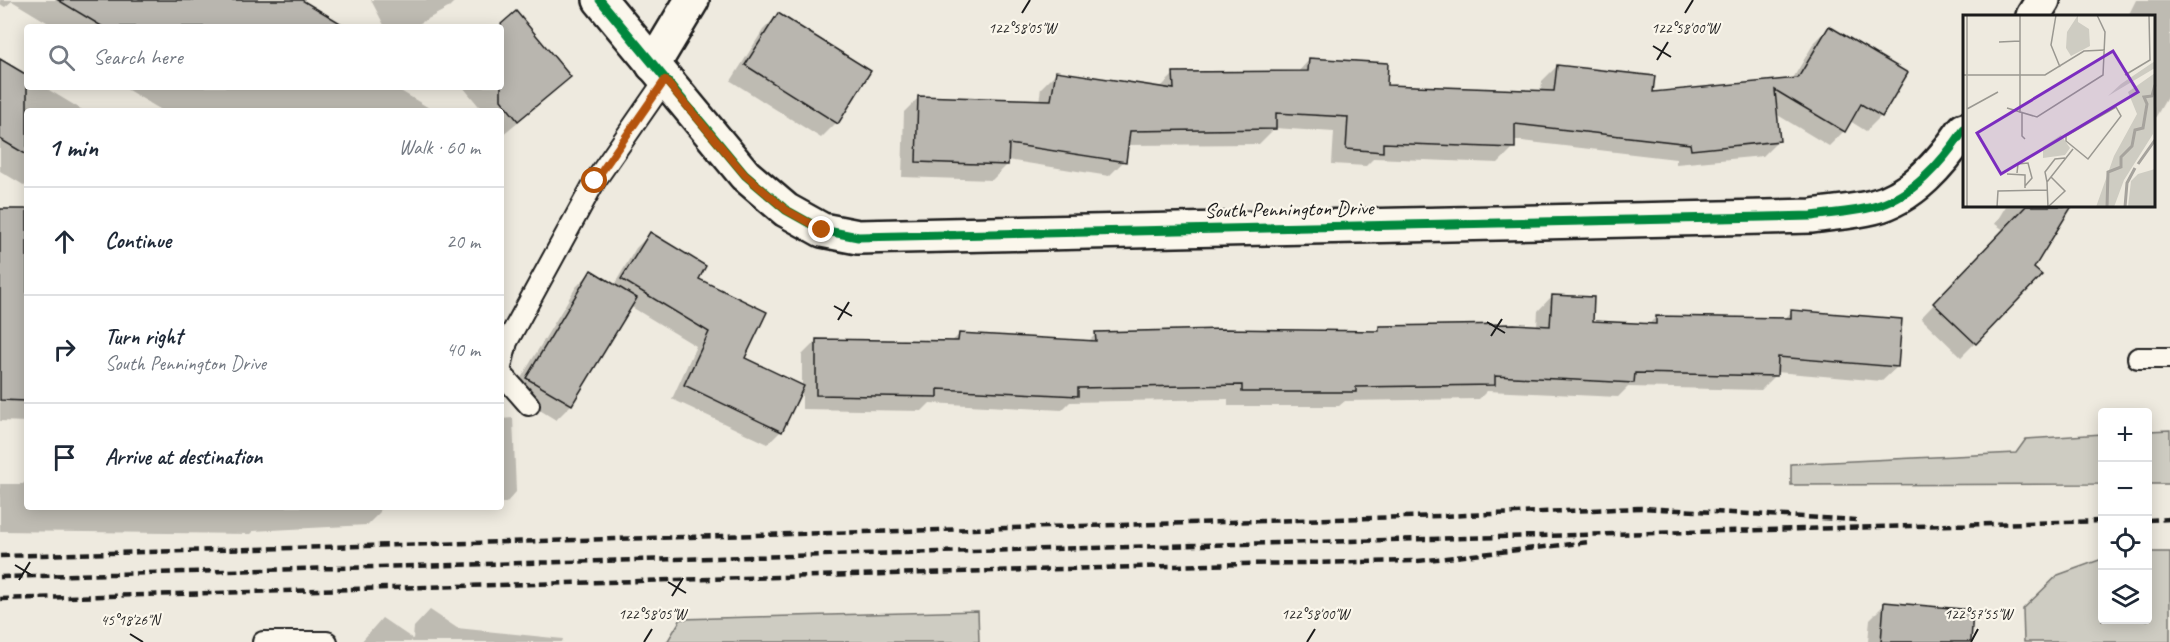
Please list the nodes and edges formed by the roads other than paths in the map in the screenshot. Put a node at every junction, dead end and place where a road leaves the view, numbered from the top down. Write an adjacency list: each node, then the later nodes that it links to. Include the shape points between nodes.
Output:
1 (600, 0): 5 (street, South Pennington Drive)
2 (692, 0): 5 (street)
3 (2043, 0): 4 (street)
4 (2034, 15)
5 (659, 72): 6 (street, South Pennington Drive, via 745,175 786,210 822,230 858,237 1812,216 1874,207 1901,196 1926,176); 7 (lane, via 595,181 507,342)
6 (1963, 132)
7 (504, 354)
8 (2138, 358): 9 (lane)
9 (2170, 358)
10 (504, 376): 11 (lane)
11 (529, 405)
12 (263, 642): 13 (lane)
13 (327, 642)

